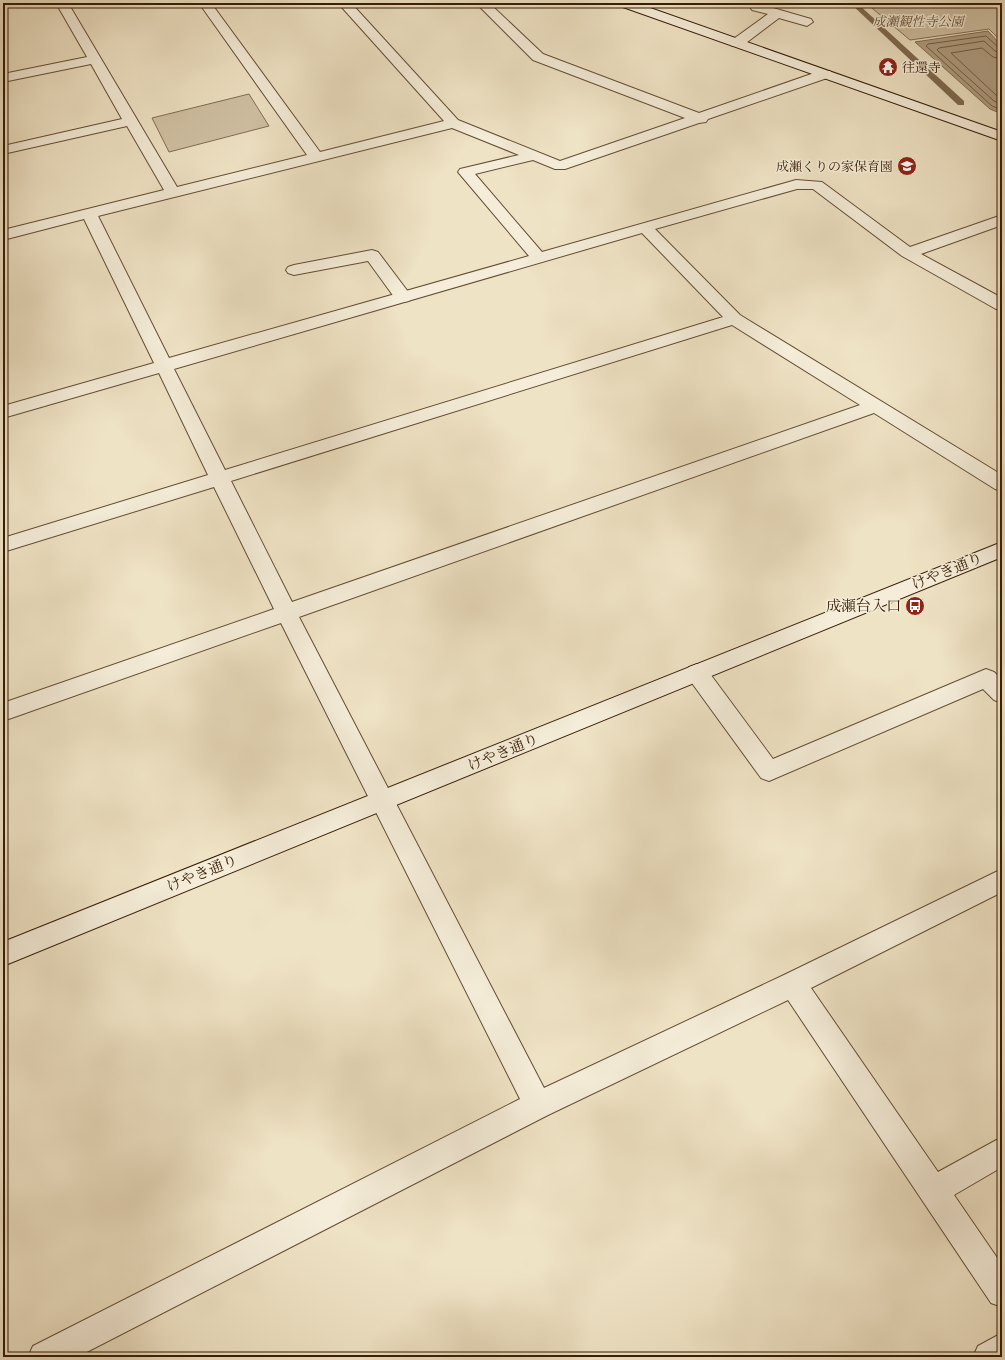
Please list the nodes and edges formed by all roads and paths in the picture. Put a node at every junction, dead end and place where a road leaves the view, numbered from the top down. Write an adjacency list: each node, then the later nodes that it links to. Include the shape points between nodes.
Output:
1 (62, 3): 10 (street)
2 (205, 3): 19 (street)
3 (344, 3): 15 (street)
4 (482, 3): 13 (street, via 538,57)
5 (624, 3): 9 (street)
6 (756, 7): 7 (street)
7 (778, 13): 8 (street); 9 (street)
8 (807, 22)
9 (737, 43): 11 (street)
10 (94, 59): 12 (street); 14 (street)
11 (825, 74): 13 (street); 16 (street)
12 (3, 78)
13 (701, 119): 18 (street, via 560,166)
14 (131, 121): 17 (street); 20 (street)
15 (453, 123): 18 (street); 19 (street)
16 (1002, 137)
17 (3, 150)
18 (532, 156): 26 (street, via 465,172)
19 (316, 157): 20 (street)
20 (172, 192): 21 (street)
21 (89, 214): 24 (street); 31 (street)
22 (1002, 220): 25 (street)
23 (646, 228): 25 (street, via 796,184 817,185); 26 (street); 30 (street)
24 (3, 235)
25 (908, 253): 29 (street)
26 (539, 258): 28 (street)
27 (294, 270): 28 (street, via 372,255)
28 (403, 297): 31 (street)
29 (1002, 305)
30 (734, 319): 32 (street); 34 (street)
31 (164, 366): 33 (street); 34 (street)
32 (876, 406): 35 (street); 38 (street)
33 (3, 412)
34 (219, 478): 36 (street); 38 (street)
35 (1002, 484)
36 (3, 545)
37 (1002, 549): 39 (street, けやき通り)
38 (286, 612): 41 (street); 42 (street)
39 (697, 673): 40 (street, via 769,771 986,678); 42 (street, けやき通り)
40 (1002, 694)
41 (3, 712)
42 (382, 800): 44 (street, けやき通り); 46 (street)
43 (1002, 880): 45 (street)
44 (3, 954)
45 (793, 984): 46 (street); 48 (street)
46 (538, 1105): 51 (street)
47 (1002, 1151): 48 (street)
48 (933, 1190): 49 (street)
49 (1002, 1292)
50 (1002, 1349): 52 (street)
51 (44, 1357)
52 (989, 1357)

